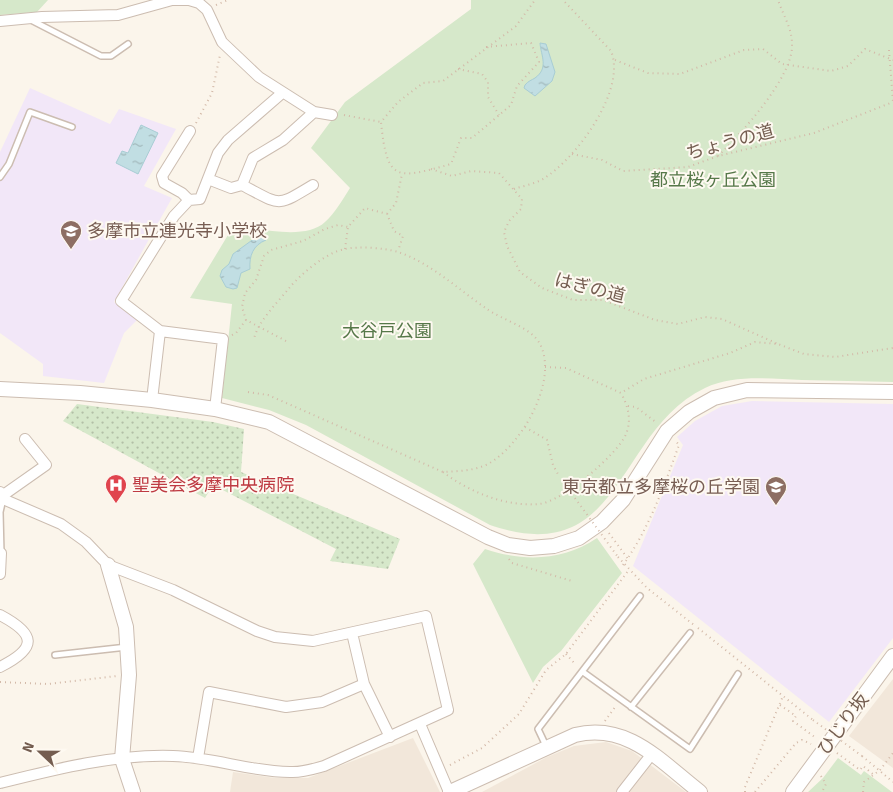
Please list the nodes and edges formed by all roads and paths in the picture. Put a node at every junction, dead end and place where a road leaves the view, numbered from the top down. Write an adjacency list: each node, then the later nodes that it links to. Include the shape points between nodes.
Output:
1 (535, 0): 8 (path, via 516,26)
2 (563, 0): 10 (path, via 611,50)
3 (778, 0): 12 (path, via 792,44)
4 (29, 19): 5 (street); 6 (street, via 118,15 172,0 189,0 207,10); 7 (lane, via 101,56 111,56)
5 (0, 21)
6 (222, 42): 14 (street); 21 (path, via 212,93 201,117)
7 (128, 44)
8 (486, 48): 13 (path); 18 (path, via 531,43 539,62 517,86 511,105)
9 (889, 50): 11 (path)
10 (615, 60): 12 (path, via 648,73 680,74 744,50 763,50); 22 (path, via 613,87)
11 (891, 60): 12 (path, via 865,49 848,66 831,71); 15 (path)
12 (788, 65): 23 (path, via 784,77 754,116)
13 (458, 69): 18 (path, via 482,74 488,82 488,97); 19 (path, via 443,81 423,83 398,102)
14 (281, 94): 16 (street); 27 (street, via 228,140 218,154)
15 (893, 102): 23 (path, ちょうの道, via 814,133)
16 (314, 112): 17 (street); 28 (street, via 283,140 253,158)
17 (332, 115): 19 (path, via 359,116)
18 (499, 116): 24 (path, via 472,138 461,138 451,164)
19 (381, 122): 25 (path, via 384,152 390,166)
20 (72, 127): 26 (lane, via 30,112 9,164)
21 (190, 131): 31 (street, via 162,176 164,183)
22 (572, 154): 23 (path, ちょうの道, via 602,160 623,171 688,167); 30 (path, via 542,179)
23 (718, 156)
24 (431, 169): 25 (path); 30 (path, via 452,176 471,171 499,174)
25 (402, 174): 32 (path, via 396,203)
26 (0, 177)
27 (208, 180): 28 (street, via 230,188); 31 (street, via 200,199)
28 (242, 185): 29 (street, via 276,202 286,202)
29 (313, 185)
30 (513, 189): 42 (path, はぎの道, via 522,199 521,210 509,221 504,232 507,246 526,279 573,300 602,300 655,320 678,324 705,317 722,319)
31 (189, 200): 38 (street, via 174,216 121,301)
32 (387, 214): 33 (path, via 365,208); 35 (path, via 394,231 403,236)
33 (348, 227): 34 (path); 36 (path, via 338,225 325,229 303,241 271,250 264,256 256,280 244,293 242,307)
34 (345, 249): 35 (path); 37 (path, via 312,266)
35 (397, 252): 44 (path, via 422,264 498,317 526,331 540,344)
36 (246, 320): 37 (path); 39 (path, via 236,333)
37 (257, 327): 40 (path); 41 (path)
38 (160, 331): 39 (street); 49 (street)
39 (223, 339): 51 (street)
40 (254, 339)
41 (286, 341)
42 (778, 344): 43 (path, via 804,354 835,357); 48 (path, via 756,342 644,379)
43 (893, 348)
44 (546, 367): 48 (path, via 566,368); 52 (path, via 544,382)
45 (0, 389): 49 (street)
46 (248, 392): 56 (path, via 268,395)
47 (893, 392): 51 (street, via 747,390 714,398 689,412 667,431 623,500 602,522 579,538 554,546 530,548 508,545 488,537 269,422)
48 (622, 393): 50 (path)
49 (152, 400): 51 (street)
50 (628, 406): 53 (path, via 636,407); 58 (path, via 628,426 621,444)
51 (215, 409)
52 (525, 426): 56 (path, via 501,455 487,464); 57 (path, via 547,440)
53 (661, 426)
54 (672, 436): 63 (path, via 679,445 639,542)
55 (25, 439): 59 (street, via 46,464)
56 (443, 472): 58 (path, via 456,482 509,503 540,504)
57 (559, 476)
58 (569, 490): 65 (path, bridge)
59 (1, 498): 61 (lane); 64 (street, via 61,524 86,542)
60 (606, 530): 63 (path)
61 (1, 553): 67 (street)
62 (508, 557): 68 (path, via 512,563)
63 (628, 559): 65 (path)
64 (108, 565): 71 (street, via 173,590 275,637 312,641); 73 (street, via 126,627)
65 (623, 565): 66 (path)
66 (628, 571): 74 (path); 83 (path)
67 (0, 574)
68 (572, 581)
69 (640, 596): 78 (lane)
70 (0, 615): 77 (street, via 20,626 28,636 28,645 18,658)
71 (352, 633): 82 (street); 87 (street, via 426,616 448,710)
72 (690, 633): 86 (lane)
73 (128, 647): 75 (lane); 80 (street)
74 (566, 654): 78 (path); 98 (path, via 546,670 519,714 497,736 482,748)
75 (55, 655)
76 (893, 656): 110 (street, ひじり坂)
77 (0, 667)
78 (584, 672): 86 (lane); 92 (lane, via 538,729)
79 (738, 674): 86 (lane, via 690,749)
80 (129, 675): 81 (path, via 48,684); 97 (street)
81 (0, 682)
82 (364, 684): 89 (street); 96 (street, via 322,702 286,707 209,692)
83 (783, 696): 85 (path); 99 (path, bridge)
84 (618, 704): 88 (path)
85 (780, 705): 90 (path, via 796,716 793,721); 108 (path, via 745,787)
86 (631, 707)
87 (420, 724): 89 (street); 98 (street)
88 (603, 724)
89 (390, 737): 96 (street, via 324,766 292,772)
90 (816, 738)
91 (811, 744): 109 (path, via 802,740 796,743)
92 (547, 748): 95 (street, via 575,736 606,732 622,736); 105 (street)
93 (837, 753): 100 (path, via 860,770 863,766)
94 (893, 753): 99 (path)
95 (651, 755): 106 (street); 107 (street)
96 (198, 758): 97 (street)
97 (122, 759): 103 (street, via 61,768); 104 (street)
98 (440, 770): 105 (street)
99 (880, 770): 100 (path); 102 (path)
100 (874, 774): 112 (path, via 864,782)
101 (821, 776): 111 (path, via 826,784)
102 (893, 782)
103 (0, 783)
104 (133, 792)
105 (449, 792)
106 (622, 792)
107 (700, 792)
108 (746, 792)
109 (755, 792)
110 (792, 792)
111 (822, 792)
112 (863, 792)

